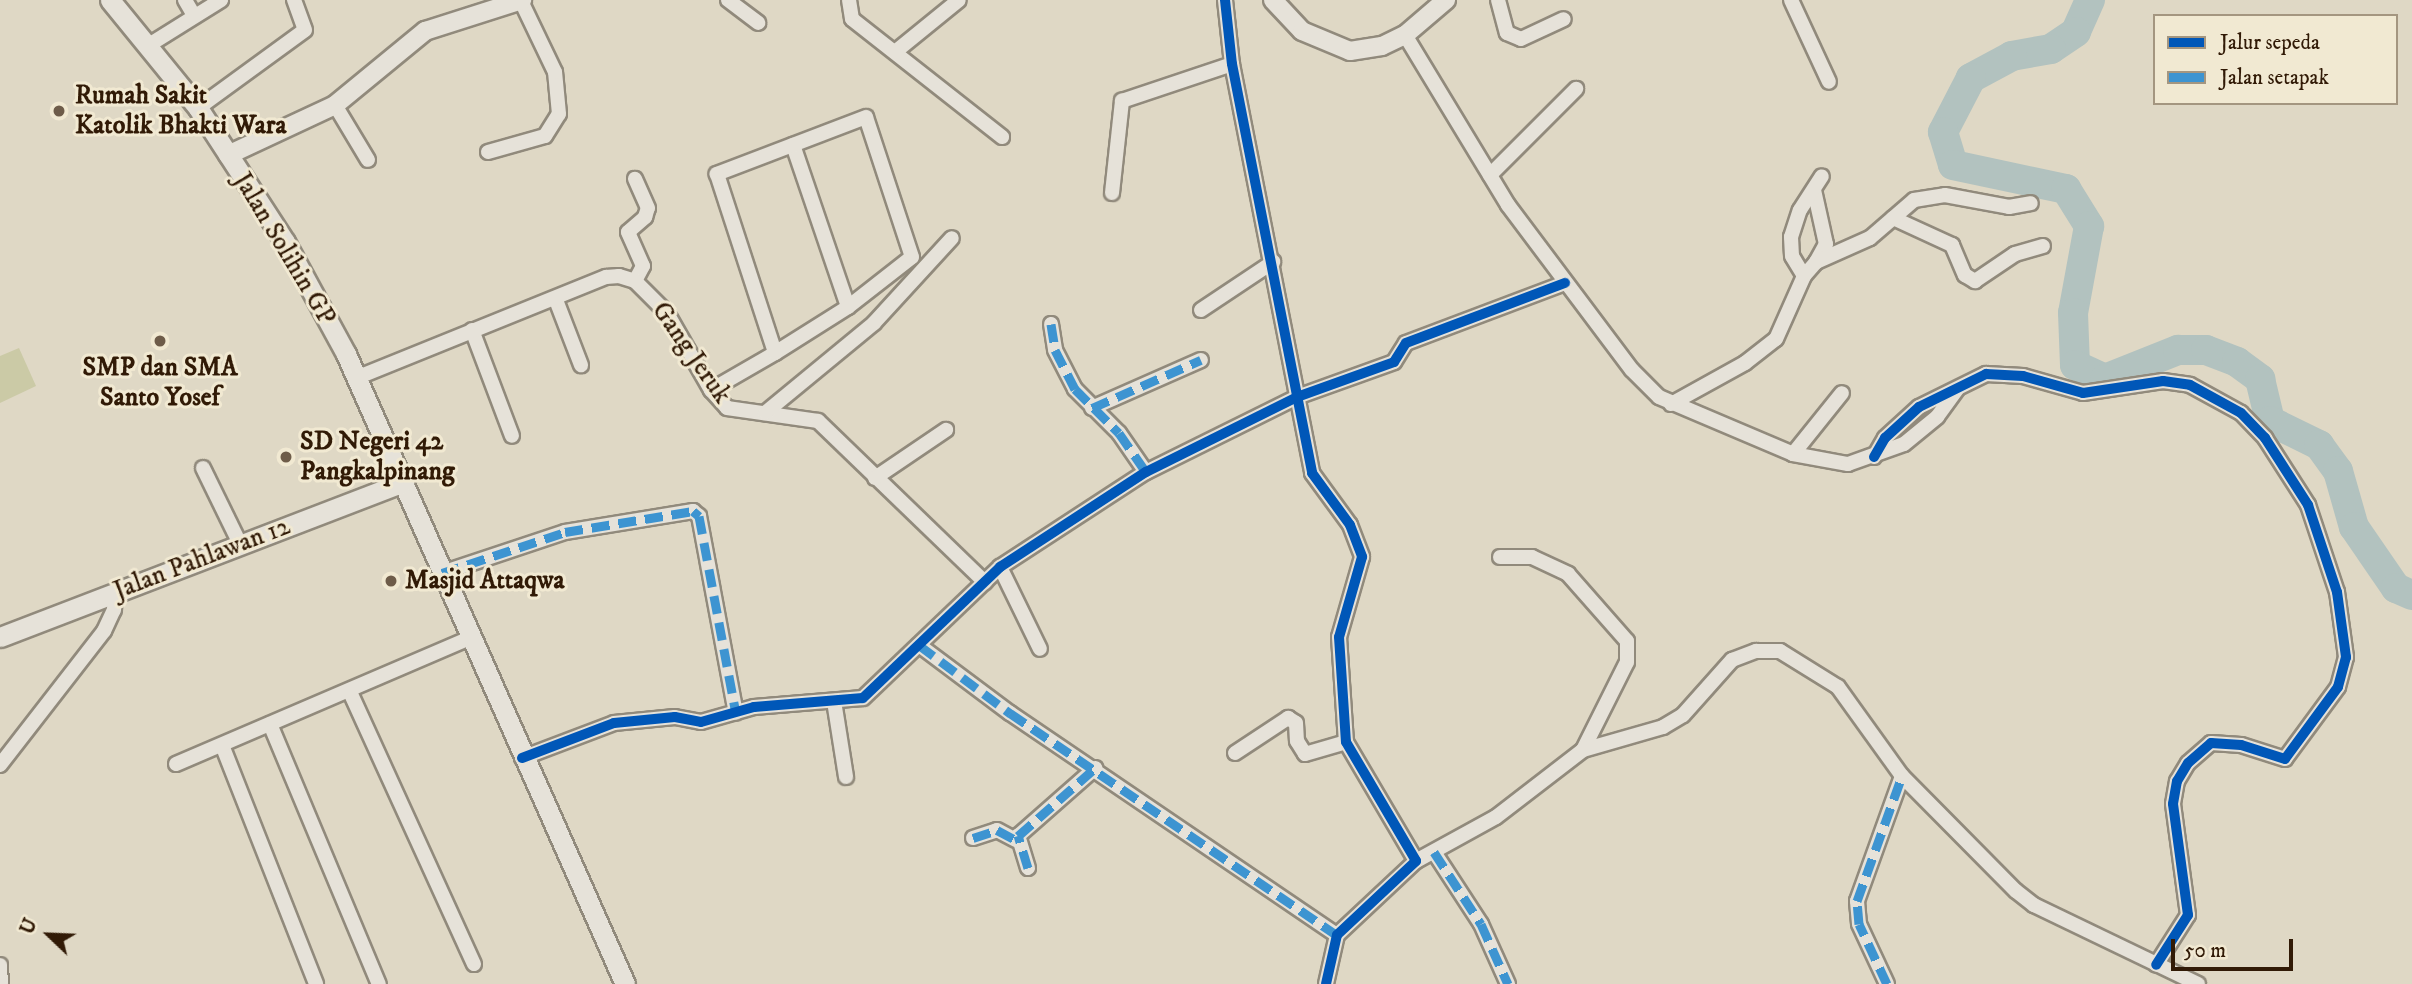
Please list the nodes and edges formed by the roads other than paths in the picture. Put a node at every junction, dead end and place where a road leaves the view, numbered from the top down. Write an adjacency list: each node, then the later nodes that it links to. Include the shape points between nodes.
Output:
1 (110, 0): 18 (main road, Jalan Solihin GP)
2 (185, 0): 14 (street)
3 (221, 0): 14 (street)
4 (294, 0): 24 (street, via 305,30)
5 (522, 0): 23 (street, via 425,32); 27 (street, via 555,72 559,114 545,136)
6 (728, 0): 16 (street)
7 (849, 0): 19 (street, via 852,19)
8 (959, 0): 19 (street)
9 (1225, 0): 20 (street)
10 (1273, 0): 17 (street, via 1302,31 1333,47 1367,48)
11 (1446, 0): 17 (street)
12 (1497, 0): 15 (street, via 1507,33 1521,38)
13 (1791, 0): 21 (street)
14 (193, 14): 18 (street)
15 (1564, 19)
16 (758, 23)
17 (1405, 35): 30 (street)
18 (149, 44): 24 (main road, Jalan Solihin GP)
19 (895, 52): 25 (street)
20 (1232, 64): 34 (street, via 1122,101); 39 (street)
21 (1829, 82)
22 (1576, 89): 30 (street)
23 (335, 105): 28 (street); 29 (street)
24 (198, 108): 28 (main road, Jalan Solihin GP)
25 (1002, 138)
26 (793, 145): 45 (street); 45 (street, via 866,117 912,257); 49 (street, via 717,174)
27 (488, 152)
28 (228, 155): 52 (main road, Jalan Solihin GP, via 285,242)
29 (368, 160)
30 (1490, 175): 43 (street)
31 (1822, 176): 33 (street)
32 (635, 179): 42 (street, via 648,210 628,232 643,266)
33 (1814, 190): 40 (street, via 1826,244); 41 (street, via 1800,210 1791,237 1792,256)
34 (1112, 193)
35 (2031, 203): 36 (street, via 2009,207 1934,195 1914,200)
36 (1893, 218): 38 (street, via 1952,245 1965,275 1975,281 2015,254); 40 (street, via 1870,238)
37 (952, 238): 58 (street, via 874,323)
38 (2043, 246)
39 (1273, 262): 46 (street); 55 (street)
40 (1816, 262): 41 (street)
41 (1804, 276): 56 (street, via 1776,339 1745,363)
42 (635, 281): 44 (street, Gang Jeruk, via 613,275); 53 (street, Gang Jeruk, via 667,313)
43 (1565, 284): 55 (street, via 1406,343 1394,362); 56 (street, via 1632,370)
44 (556, 300): 48 (street, Gang Jeruk); 51 (street)
45 (848, 307): 49 (street)
46 (1201, 310)
47 (1051, 324): 57 (street, via 1063,369)
48 (472, 330): 52 (street, Gang Jeruk); 60 (street)
49 (775, 353): 53 (street)
50 (1201, 360): 57 (street)
51 (581, 365)
52 (356, 378): 65 (main road, Jalan Solihin GP)
53 (711, 390): 58 (street, Gang Jeruk, via 727,408)
54 (1842, 393): 61 (street)
55 (1297, 397): 63 (street); 80 (street, via 1312,472 1350,525 1362,556 1339,637)
56 (1671, 404): 61 (street)
57 (1092, 408): 63 (street, via 1128,442)
58 (765, 413): 64 (street, Gang Jeruk, via 818,421)
59 (947, 430): 64 (street)
60 (512, 436)
61 (1793, 454): 98 (street, via 1833,464 1874,457 1918,434 1958,389 1986,374 2002,373 2082,393 2163,382 2211,394 2241,413 2285,468 2308,505 2332,572 2346,657 2339,687 2285,759 2241,745 2211,743 2188,763 2177,781 2173,804 2188,915)
62 (204, 468): 66 (street)
63 (1146, 472): 68 (street)
64 (875, 478): 70 (street, Gang Jeruk)
65 (404, 482): 66 (main road, Jalan Pahlawan 12); 69 (main road, Jalan Solihin GP)
66 (240, 544): 71 (main road, Jalan Pahlawan 12)
67 (1500, 558): 82 (street, via 1532,557 1568,574 1627,641 1627,662)
68 (1000, 567): 70 (street); 75 (street)
69 (442, 573): 73 (main road, Jalan Solihin GP); 78 (street, via 565,532 693,511 699,516)
70 (985, 582): 74 (street)
71 (115, 593): 72 (main road, Jalan Pahlawan 12); 86 (street, via 107,626)
72 (0, 637)
73 (470, 638): 76 (street); 84 (main road, Jalan Solihin GP)
74 (919, 645): 77 (street, via 863,698); 87 (street, via 1010,713)
75 (1040, 649)
76 (351, 692): 79 (street); 96 (street)
77 (834, 701): 78 (street); 89 (street)
78 (736, 713): 84 (street, via 701,722 675,717 614,723)
79 (271, 724): 81 (street); 101 (street)
80 (1346, 742): 83 (street, via 1305,754 1297,741 1296,723 1288,718); 93 (street)
81 (222, 745): 85 (street); 100 (street)
82 (1583, 750): 88 (street, via 1663,727 1683,715 1732,660 1756,651 1780,651 1838,687); 92 (street, via 1496,817)
83 (1235, 753)
84 (522, 758): 102 (main road, Jalan Solihin GP)
85 (176, 764)
86 (0, 765)
87 (1095, 768): 91 (street); 95 (street)
88 (1902, 776): 98 (street, via 2025,898); 105 (street, via 1857,901 1859,924)
89 (846, 777)
90 (972, 838): 91 (street, via 997,830)
91 (1016, 839): 94 (street)
92 (1434, 852): 93 (street); 104 (street, via 1480,925)
93 (1416, 862): 95 (street)
94 (1028, 868)
95 (1337, 934): 103 (street)
96 (474, 964)
97 (0, 965): 99 (street)
98 (2156, 965): 106 (street)
99 (1, 984)
100 (316, 984)
101 (379, 984)
102 (625, 984)
103 (1326, 984)
104 (1508, 984)
105 (1888, 984)
106 (2198, 984)

